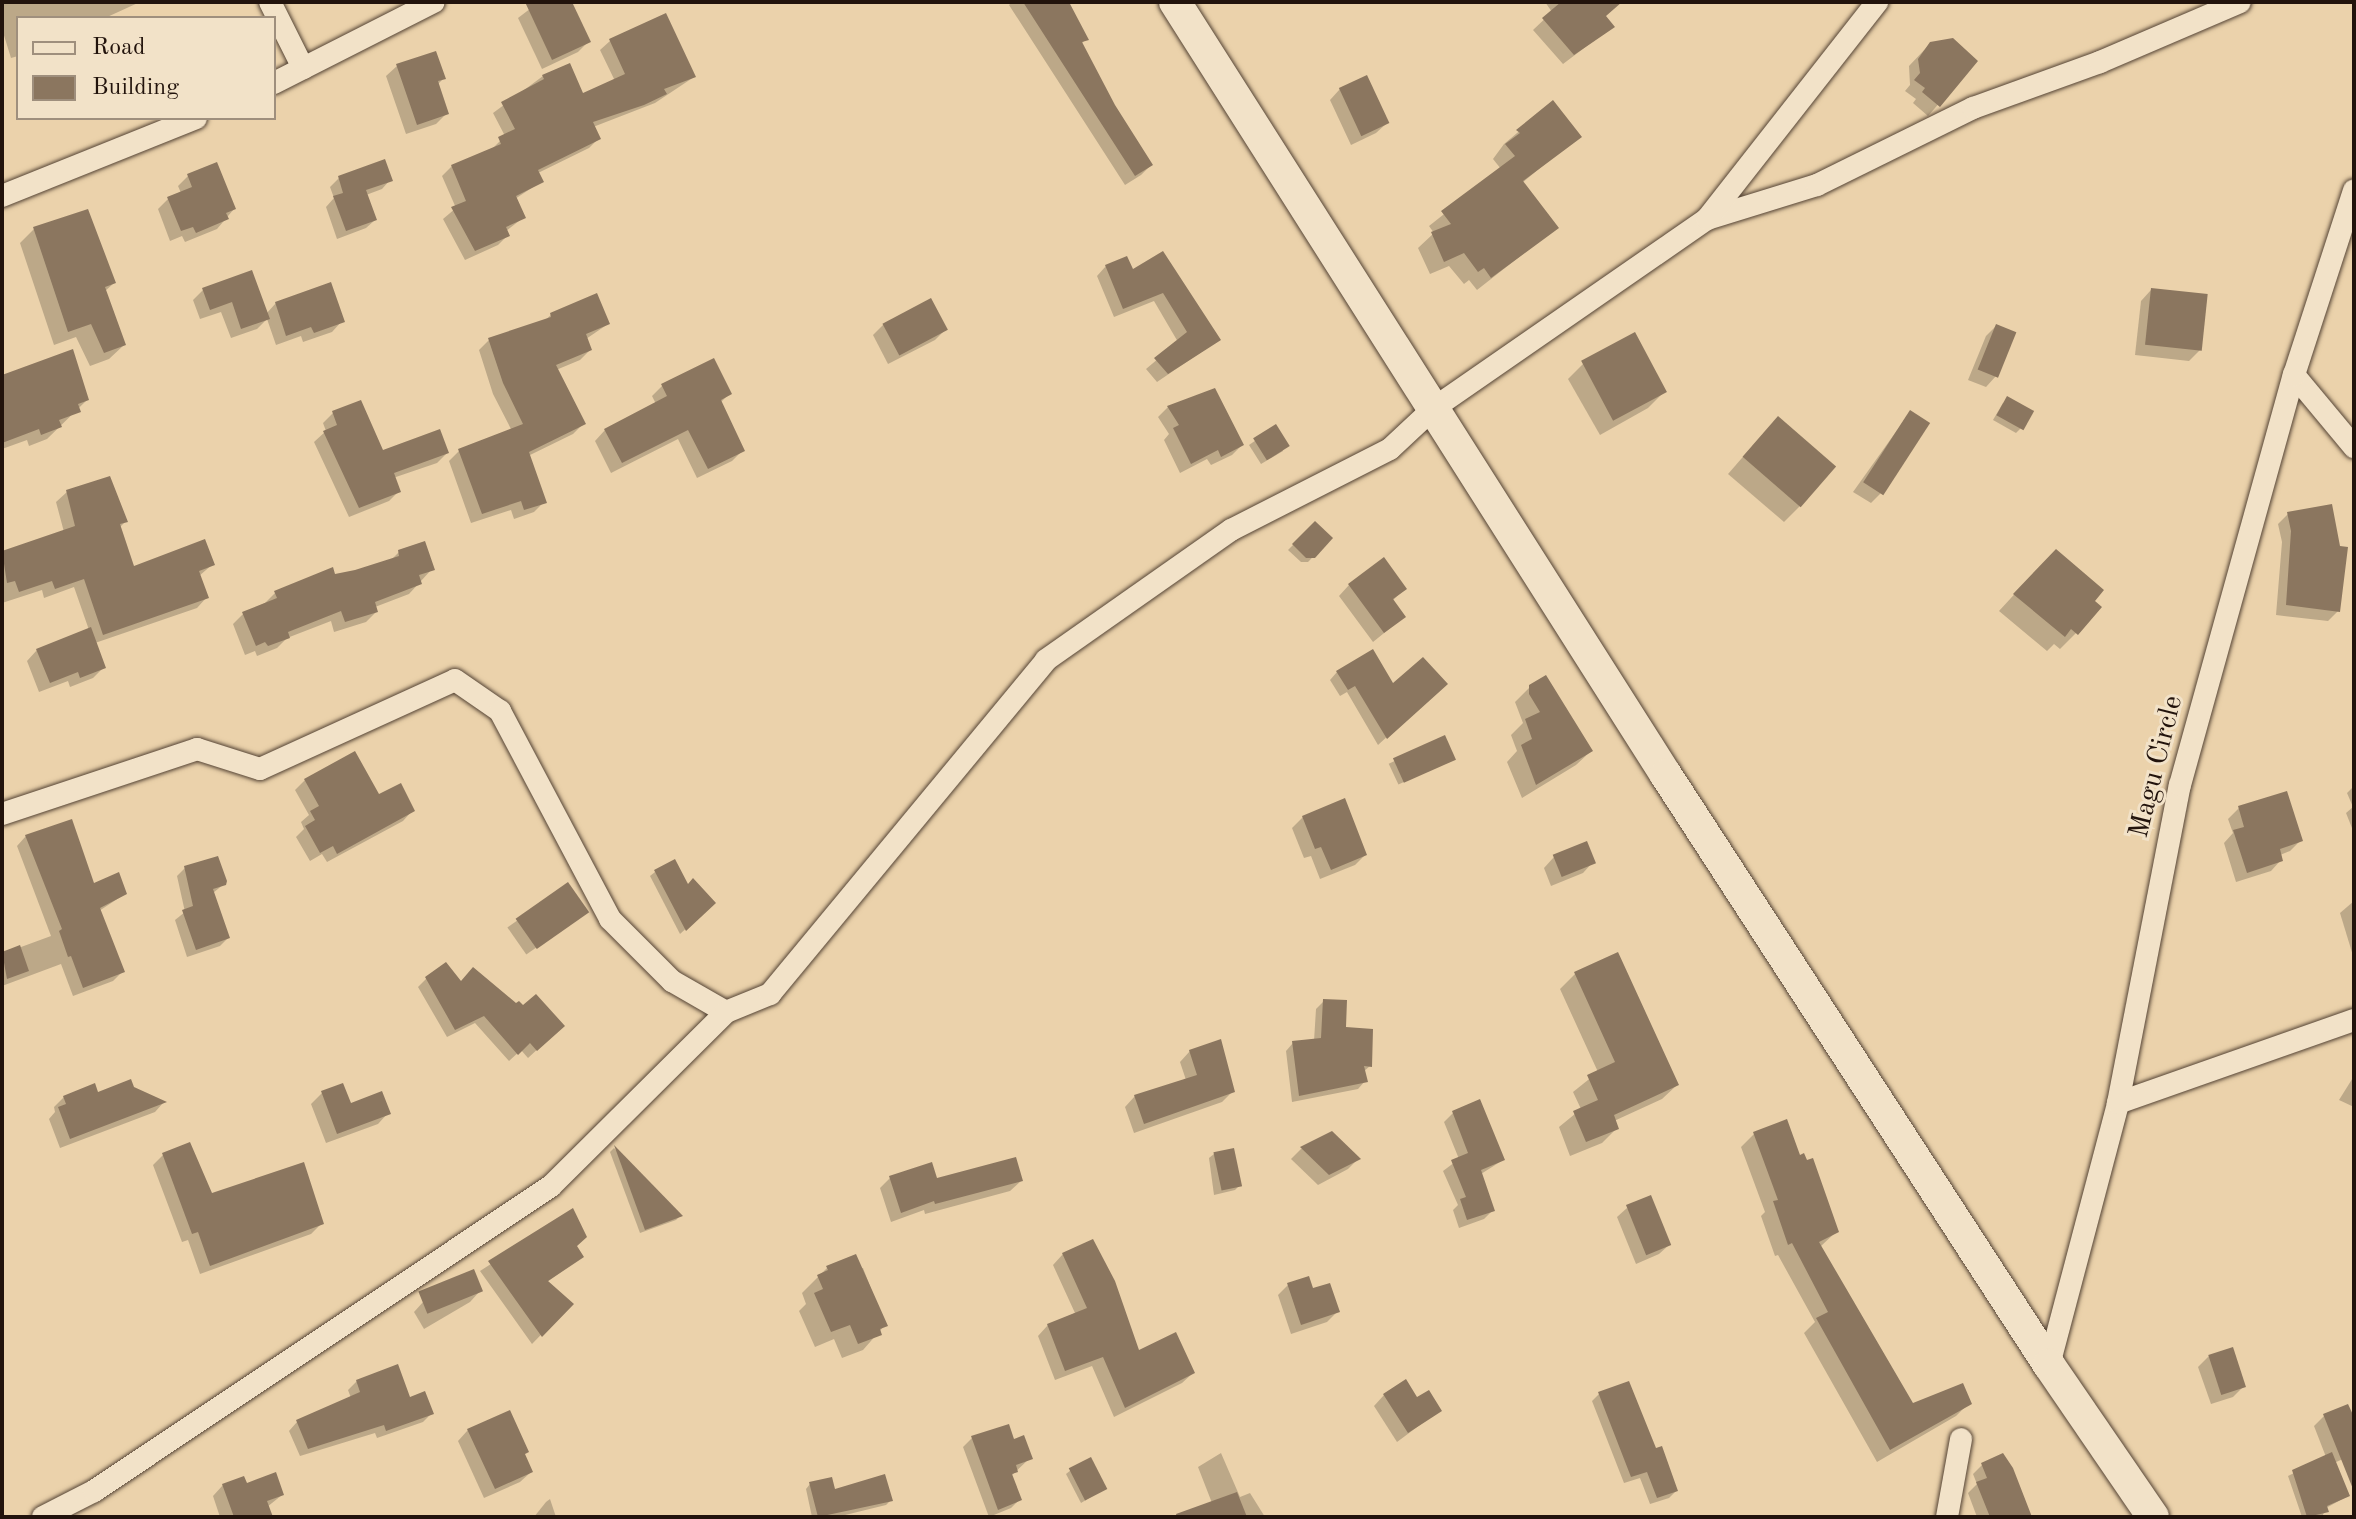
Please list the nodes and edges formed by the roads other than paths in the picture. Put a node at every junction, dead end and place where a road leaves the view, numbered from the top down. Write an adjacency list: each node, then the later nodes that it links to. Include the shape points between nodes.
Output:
1 (270, 2): 6 (street)
2 (434, 2): 6 (street)
3 (1175, 2): 13 (main road)
4 (1877, 2): 11 (street)
5 (2240, 2): 11 (street, via 2100,62 1973,108 1817,185)
6 (303, 68): 7 (street)
7 (276, 82)
8 (191, 120): 10 (street)
9 (2354, 190): 12 (street, Magu Circle)
10 (2, 196)
11 (1707, 219): 13 (street)
12 (2294, 375): 14 (street); 18 (street, Magu Circle, via 2180,785)
13 (1434, 408): 16 (street, via 1390,449 1231,530 1046,660 770,994); 19 (main road)
14 (2354, 447)
15 (2, 814): 16 (street, via 197,749 260,769 455,680 500,711 610,919 672,981)
16 (726, 1012): 21 (street, via 551,1186 94,1491)
17 (2354, 1020): 18 (street)
18 (2118, 1103): 19 (street, Magu Circle)
19 (2049, 1365): 23 (main road)
20 (1961, 1439): 22 (street)
21 (43, 1517)
22 (1947, 1517)
23 (2153, 1517)

